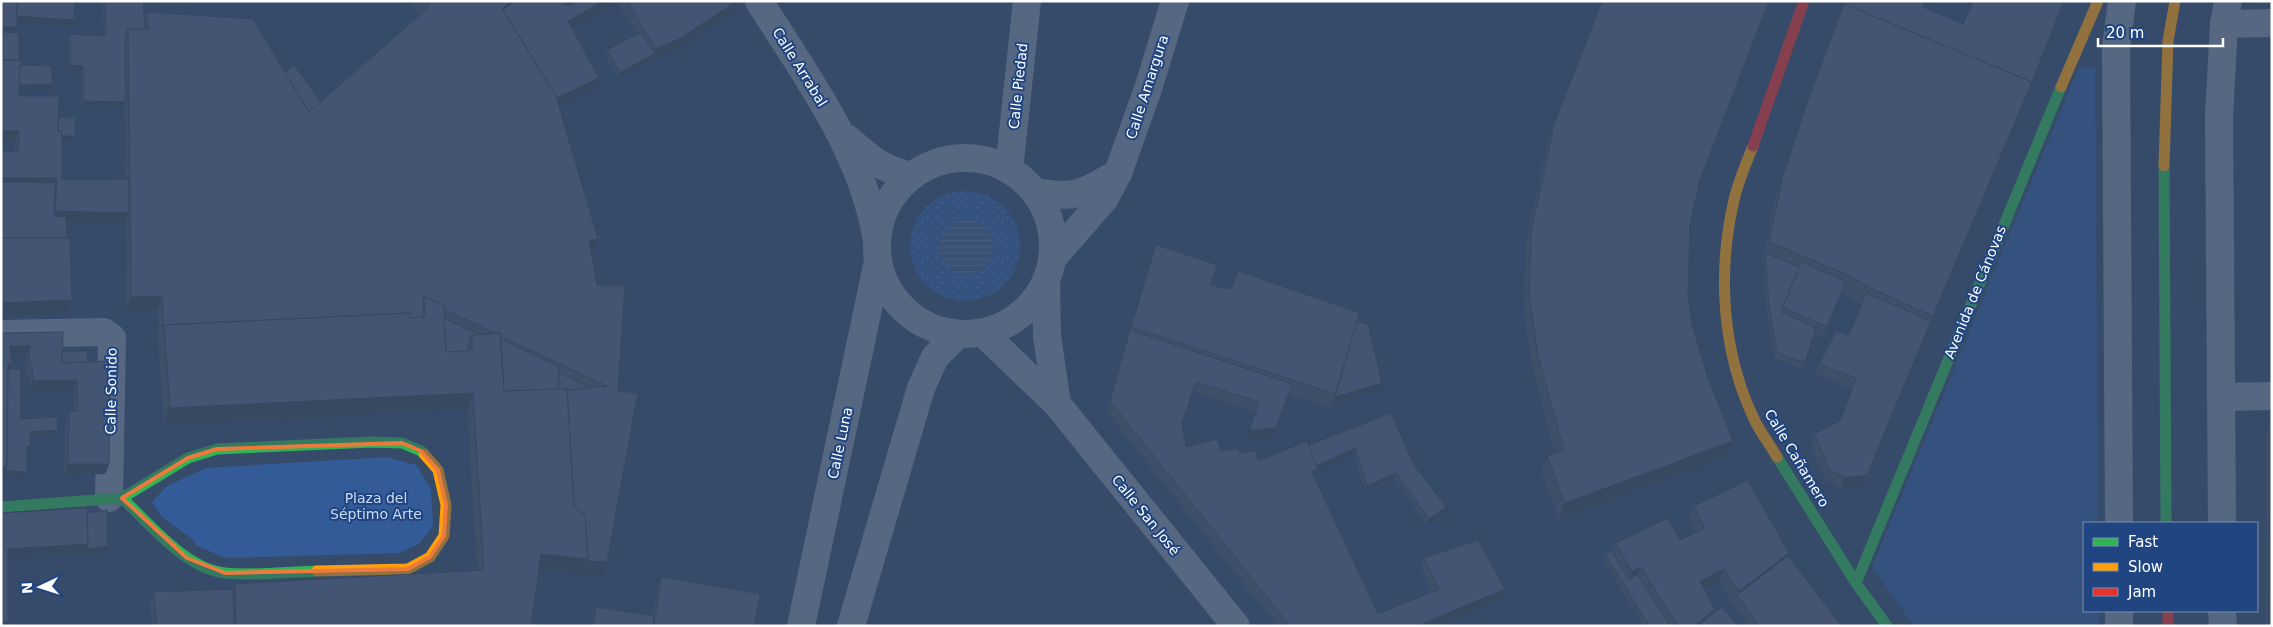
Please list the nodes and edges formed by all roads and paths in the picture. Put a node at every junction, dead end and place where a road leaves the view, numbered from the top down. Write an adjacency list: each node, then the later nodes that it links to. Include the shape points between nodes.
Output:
1 (759, 1): 10 (street, Calle Arrabal)
2 (1026, 1): 11 (street, Calle Piedad)
3 (1175, 1): 12 (street, Calle Amargura)
4 (1804, 1): 27 (street, Calle Cañamero, via 1734,199 1726,246 1724,302 1734,363 1755,421)
5 (2098, 1): 27 (street, Avenida de Cánovas)
6 (2122, 1): 24 (street, via 2116,48)
7 (2175, 1): 25 (street, via 2168,41 2164,133)
8 (2226, 12): 9 (street); 20 (street, via 2219,117)
9 (2272, 23)
10 (842, 133): 13 (street, Calle Arrabal, via 877,164); 15 (street, Calle Arrabal, via 870,202)
11 (1010, 170): 13 (street, via 985,160 959,158 933,163); 14 (street)
12 (1118, 172): 14 (street, via 1074,196); 16 (street, Calle Amargura, via 1104,198)
13 (911, 176): 15 (street, via 894,192 883,213)
14 (1035, 192): 16 (street, via 1046,213 1052,236)
15 (877, 248): 18 (street, via 892,297 921,323); 31 (street, Calle Luna)
16 (1049, 270): 18 (street, via 1031,305 1009,323); 21 (street, via 1048,336)
17 (1, 334): 22 (street, Calle Sonido, via 104,332 112,338)
18 (970, 334): 21 (street, Calle San José); 32 (street, via 935,357 921,388)
19 (2272, 396): 20 (street)
20 (2221, 397): 26 (street)
21 (1057, 404): 33 (street, Calle San José)
22 (115, 498): 22 (street, via 187,558 225,573 408,569 430,557 444,536 446,505 438,470 421,451 402,443 217,449 188,458); 23 (street)
23 (1, 507)
24 (2119, 522)
25 (2166, 522)
26 (2222, 522)
27 (1856, 583): 34 (street, Calle Cañamero)
28 (2119, 612): 35 (street)
29 (2168, 612): 36 (street)
30 (2222, 612): 37 (street)
31 (801, 626)
32 (851, 626)
33 (1236, 626)
34 (1886, 626)
35 (2120, 626)
36 (2168, 626)
37 (2222, 626)

